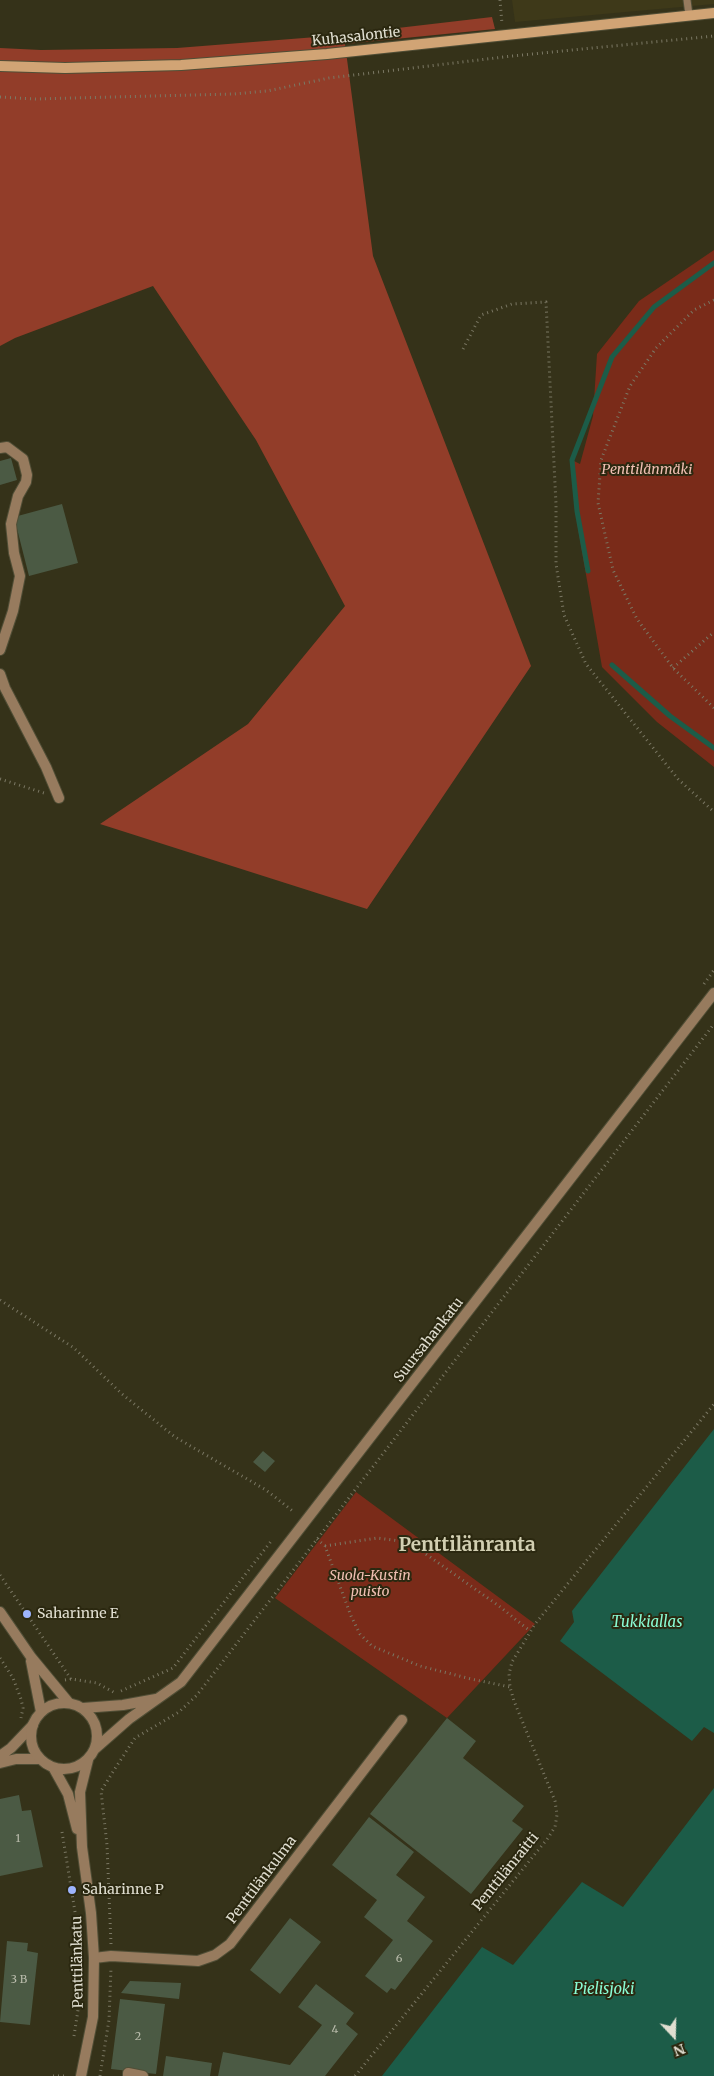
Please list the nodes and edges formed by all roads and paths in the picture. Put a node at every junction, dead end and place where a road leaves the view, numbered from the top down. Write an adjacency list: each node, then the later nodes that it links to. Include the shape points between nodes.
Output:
1 (500, 0): 5 (path)
2 (687, 0): 4 (lane)
3 (714, 13): 4 (main road, Kuhasalontie)
4 (689, 15): 5 (main road, Kuhasalontie)
5 (503, 35): 7 (main road, Kuhasalontie, via 327,54 181,65)
6 (714, 36): 8 (path, via 512,56 339,77 234,94)
7 (0, 66)
8 (0, 97)
9 (714, 300): 14 (path, via 694,310 656,348 630,386 601,460 598,502 613,570 636,619)
10 (463, 348): 19 (path, via 481,315 512,304 546,302 556,564 564,615 586,664 678,779)
11 (0, 448): 13 (street, via 7,447 23,459 27,475 11,524 20,576)
12 (714, 632): 14 (path)
13 (0, 650)
14 (673, 668): 16 (path)
15 (0, 674): 18 (street)
16 (714, 708)
17 (0, 779): 18 (path)
18 (59, 798)
19 (714, 812)
20 (714, 970): 21 (path)
21 (702, 986)
22 (714, 993): 41 (street, Suursahankatu, via 182,1682)
23 (714, 1024): 30 (path)
24 (0, 1300): 27 (path, via 74,1348 122,1394 175,1437 266,1490)
25 (714, 1404): 34 (path, Penttilänraitti)
26 (300, 1504): 27 (path)
27 (294, 1512): 28 (path)
28 (288, 1520)
29 (276, 1535): 39 (path, via 173,1668)
30 (317, 1539): 31 (path); 56 (path, via 197,1695 178,1712 135,1738 101,1791 107,1845)
31 (325, 1546): 34 (path, via 377,1538 400,1541 423,1552); 38 (path, via 351,1616 360,1634 372,1646 420,1666)
32 (0, 1575): 37 (path)
33 (0, 1612): 36 (street)
34 (530, 1631): 38 (path, Penttilänraitti, via 512,1662)
35 (0, 1658): 40 (path)
36 (31, 1658): 42 (street); 44 (street)
37 (71, 1678)
38 (510, 1687): 67 (path, Penttilänraitti, via 555,1801 555,1827)
39 (116, 1693)
40 (21, 1699)
41 (160, 1699): 43 (street, Suursahankatu); 47 (street, Suursahankatu)
42 (69, 1703): 43 (street); 44 (street, via 54,1704)
43 (82, 1708): 47 (street, via 96,1726)
44 (41, 1712): 46 (street)
45 (402, 1720): 56 (street, Penttilänkulma, via 230,1944 215,1956 198,1961)
46 (33, 1725): 48 (street); 49 (street, via 33,1747)
47 (96, 1748): 50 (street)
48 (0, 1756)
49 (40, 1759): 51 (street); 52 (street)
50 (88, 1760): 52 (street, via 68,1769); 54 (street, Penttilänkatu, via 80,1792)
51 (0, 1763)
52 (53, 1768): 54 (street, Penttilänkatu, via 68,1794)
53 (62, 1829): 55 (path)
54 (82, 1847): 57 (street, Penttilänkatu)
55 (77, 1925)
56 (111, 1956): 57 (street, Penttilänkulma); 64 (path, via 109,2020)
57 (94, 1958): 63 (street, Penttilänkatu, via 93,2017)
58 (78, 2005): 59 (path)
59 (73, 2041)
60 (68, 2067): 62 (path)
61 (53, 2076): 62 (path)
62 (66, 2076)
63 (81, 2076)
64 (100, 2076)
65 (128, 2076): 66 (street, via 128,2073)
66 (143, 2076)
67 (355, 2076)

